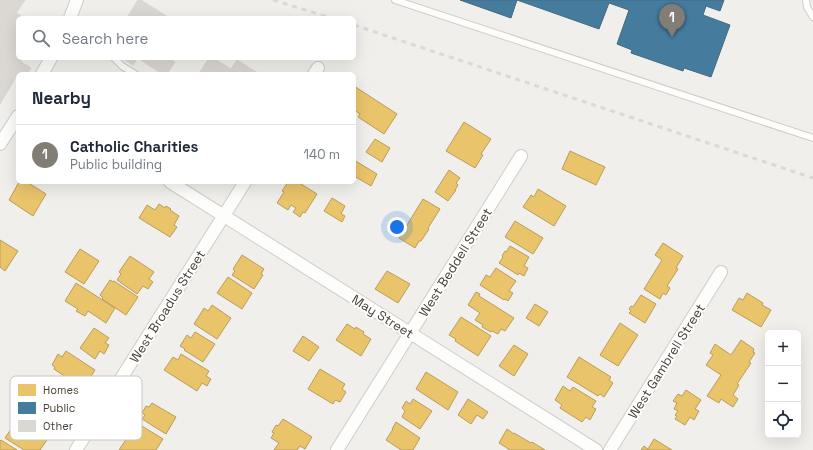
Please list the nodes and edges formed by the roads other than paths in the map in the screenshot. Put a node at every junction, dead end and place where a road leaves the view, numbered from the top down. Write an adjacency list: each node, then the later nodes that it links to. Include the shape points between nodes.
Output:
1 (78, 0): 4 (street)
2 (395, 0): 11 (lane)
3 (806, 0): 5 (lane, via 807,8)
4 (72, 16)
5 (813, 17)
6 (50, 60): 8 (street)
7 (116, 60): 9 (lane)
8 (43, 72)
9 (132, 72)
10 (16, 119): 12 (street)
11 (813, 138)
12 (0, 144)
13 (521, 156): 18 (street, West Beddell Street)
14 (173, 184): 16 (street, May Street)
15 (244, 184): 16 (street, West Broadus Street)
16 (224, 216): 18 (street, May Street); 19 (street, West Broadus Street)
17 (721, 272): 24 (street, West Gambrell Street)
18 (410, 333): 22 (street, West Beddell Street); 23 (street, May Street)
19 (123, 376)
20 (82, 440): 21 (street, West Broadus Street)
21 (76, 450)
22 (337, 450)
23 (596, 450)
24 (610, 450)

